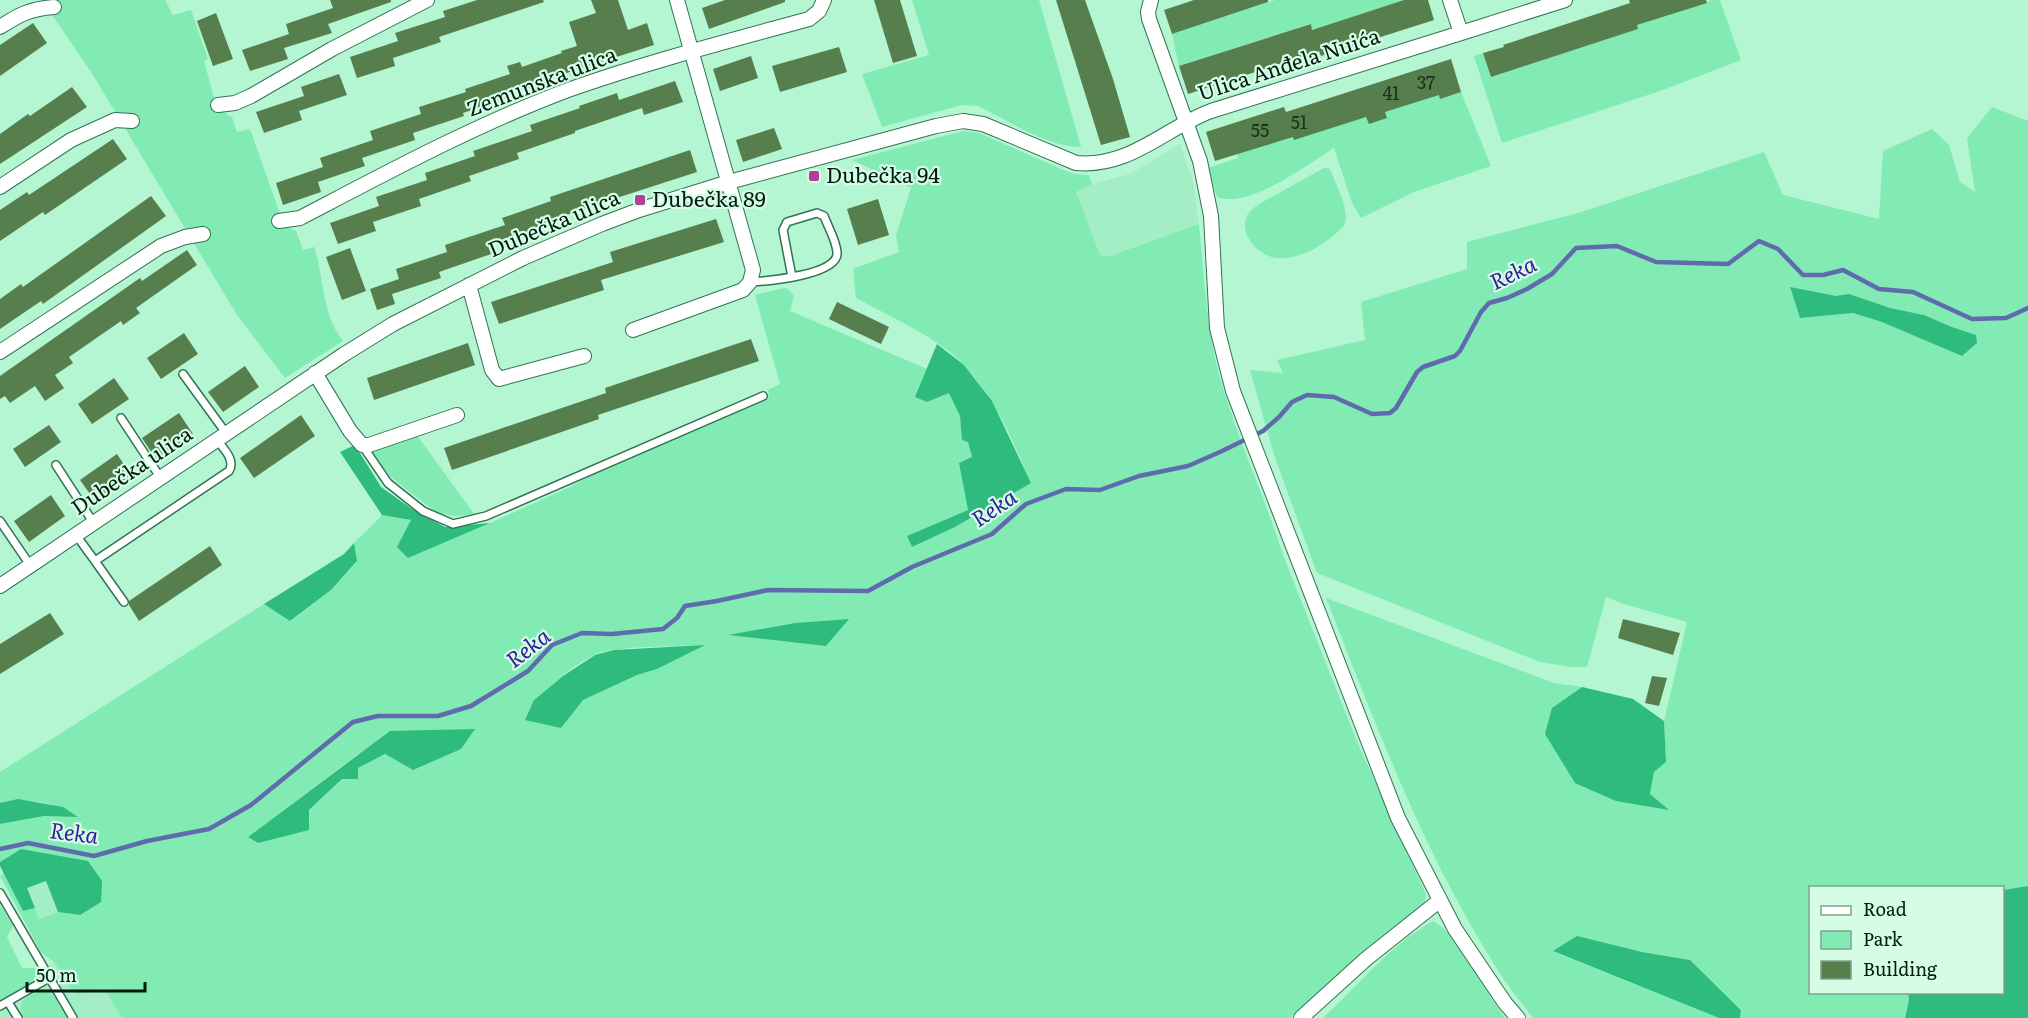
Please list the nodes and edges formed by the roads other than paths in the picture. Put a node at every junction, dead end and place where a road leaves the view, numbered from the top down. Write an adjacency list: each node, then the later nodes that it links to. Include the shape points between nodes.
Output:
1 (427, 0): 11 (street, via 250,96)
2 (677, 0): 10 (street)
3 (824, 0): 10 (street, Zemunska ulica, via 809,19)
4 (1152, 0): 13 (street, Ulica Anđela Nuića, via 1149,20)
5 (1450, 0): 9 (street)
6 (1565, 0): 9 (street, Ulica Anđela Nuića)
7 (54, 7): 8 (street, via 20,14)
8 (0, 27)
9 (1461, 33): 13 (street, Ulica Anđela Nuića)
10 (691, 51): 14 (street); 16 (street, Zemunska ulica, via 558,95 451,139 300,218)
11 (218, 105)
12 (132, 121): 15 (street, via 115,120 71,140)
13 (1185, 122): 14 (street, Dubečka ulica, via 1147,146 1091,164 1064,159 983,124 963,121); 41 (street, via 1200,161 1211,216 1216,328 1233,391 1398,818)
14 (729, 182): 19 (street, via 753,270); 20 (street, Dubečka ulica, via 602,224)
15 (0, 187)
16 (279, 221)
17 (203, 234): 22 (street, via 161,246)
18 (792, 277): 18 (lane, via 829,266 836,260 838,252 824,216 817,213 787,222 783,230); 19 (lane)
19 (750, 282): 21 (street, via 743,290)
20 (469, 285): 23 (street, via 492,370 499,380); 24 (street, Dubečka ulica, via 393,324)
21 (633, 330)
22 (0, 352)
23 (584, 356)
24 (315, 373): 29 (street, Dubečka ulica); 30 (street)
25 (183, 374): 29 (lane)
26 (763, 396): 30 (lane, via 486,516 453,524 423,511 388,483)
27 (457, 415): 30 (street)
28 (121, 418): 32 (lane)
29 (221, 436): 32 (street, Dubečka ulica); 36 (lane, via 232,462 229,471)
30 (362, 445)
31 (56, 465): 34 (lane)
32 (160, 477): 34 (street, Dubečka ulica)
33 (0, 521): 37 (lane)
34 (93, 522): 35 (street, Dubečka ulica)
35 (76, 535): 36 (lane); 37 (street, Dubečka ulica)
36 (94, 561): 39 (lane)
37 (30, 565): 38 (street, Dubečka ulica)
38 (0, 586)
39 (124, 602)
40 (0, 893): 42 (lane)
41 (1439, 901): 47 (street); 48 (street)
42 (49, 978): 43 (lane); 46 (lane)
43 (8, 1002): 44 (lane); 45 (lane)
44 (0, 1006)
45 (18, 1018)
46 (73, 1018)
47 (1301, 1018)
48 (1518, 1018)

